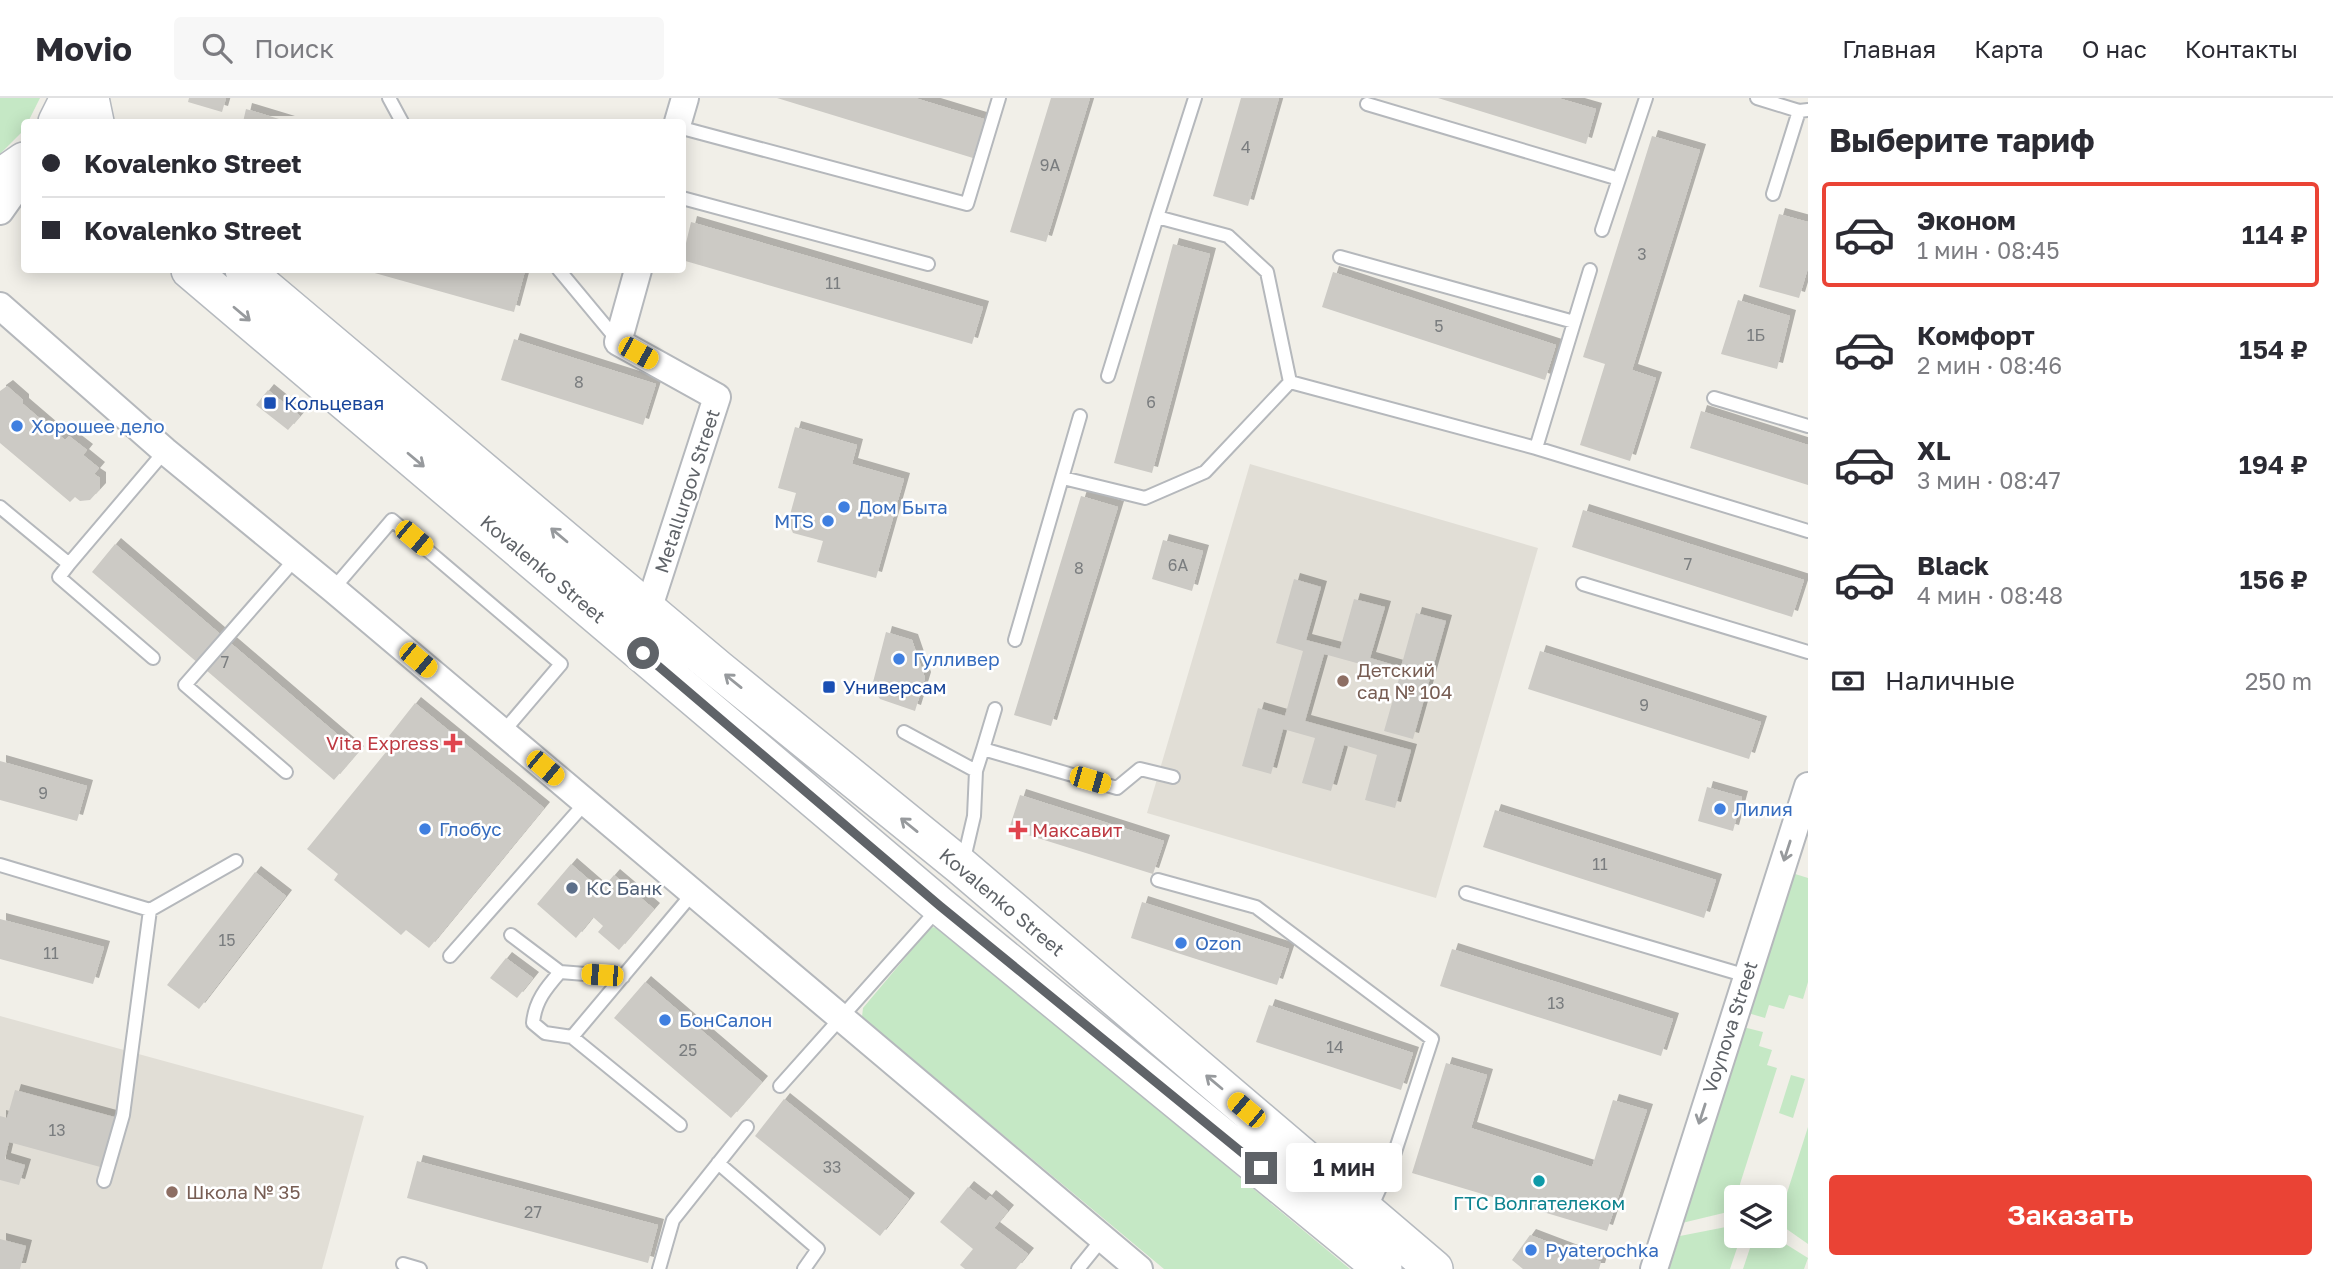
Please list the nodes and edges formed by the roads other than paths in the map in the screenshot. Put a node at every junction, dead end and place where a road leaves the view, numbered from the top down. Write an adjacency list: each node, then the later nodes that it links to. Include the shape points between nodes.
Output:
1 (69, 98): 11 (main road)
2 (90, 98): 12 (main road)
3 (389, 98): 13 (lane)
4 (685, 98): 14 (street)
5 (999, 98): 15 (lane, via 967,204)
6 (1195, 98): 21 (lane)
7 (1646, 98): 17 (lane)
8 (1757, 98): 10 (lane)
9 (1367, 104): 17 (lane)
10 (1803, 110): 18 (lane)
11 (58, 119)
12 (94, 119)
13 (400, 119)
14 (679, 119)
15 (686, 129)
16 (16, 176): 20 (street)
17 (1619, 178): 22 (lane)
18 (1773, 194)
19 (686, 199): 24 (lane)
20 (0, 211)
21 (1157, 217): 33 (lane); 34 (lane, via 1228,236 1267,272)
22 (1602, 230)
23 (1340, 257): 31 (lane)
24 (928, 264)
25 (1590, 270): 31 (lane)
26 (194, 273): 48 (main road, Kovalenko Street, one-way to 48)
27 (248, 273): 47 (main road, Kovalenko Street, one-way to 27)
28 (561, 273): 32 (lane)
29 (637, 273): 32 (street)
30 (0, 306): 39 (street)
31 (1574, 322): 38 (lane)
32 (618, 342): 47 (street, Metallurgov Street, via 717,397)
33 (1108, 376)
34 (1290, 382): 38 (lane); 40 (lane, via 1205,472 1145,498)
35 (1714, 398): 37 (lane)
36 (1080, 416): 40 (lane)
37 (1808, 426)
38 (1536, 448): 42 (lane)
39 (165, 451): 43 (street); 44 (lane)
40 (1063, 478): 49 (lane)
41 (0, 507): 44 (lane)
42 (1808, 531)
43 (296, 558): 46 (street); 57 (lane, via 184,685)
44 (69, 564): 51 (lane, via 59,577)
45 (1583, 584): 50 (lane)
46 (333, 589): 53 (street); 53 (lane, via 392,520 562,664)
47 (648, 610): 48 (main road, Metallurgov Street); 63 (main road, Kovalenko Street, one-way to 47)
48 (625, 638): 67 (main road, Kovalenko Street)
49 (1015, 639)
50 (1808, 652)
51 (153, 658)
52 (995, 709): 55 (lane)
53 (503, 732): 60 (street)
54 (904, 732): 56 (lane)
55 (983, 749): 56 (lane); 58 (lane, via 1117,788 1140,769)
56 (976, 771): 63 (lane, via 974,816)
57 (286, 772)
58 (1173, 776)
59 (1808, 786): 73 (street, Voynova Street, one-way to 73)
60 (586, 802): 65 (street); 70 (lane)
61 (236, 861): 68 (lane)
62 (0, 865): 68 (lane)
63 (962, 867): 67 (main road); 81 (main road, Kovalenko Street, one-way to 63)
64 (1158, 880): 81 (lane, via 1256,907 1432,1039 1392,1161)
65 (693, 893): 72 (lane); 74 (street)
66 (1466, 893): 73 (lane)
67 (940, 906): 74 (lane); 81 (main road, Kovalenko Street)
68 (150, 910): 80 (lane, via 123,1115)
69 (511, 935): 71 (lane)
70 (450, 956)
71 (560, 972): 72 (lane); 75 (lane, via 542,993 533,1023 545,1033)
72 (623, 976): 75 (lane)
73 (1747, 976): 91 (street, Voynova Street, one-way to 91)
74 (841, 1019): 76 (lane); 82 (street)
75 (572, 1037): 77 (lane)
76 (780, 1086)
77 (680, 1125)
78 (747, 1127): 79 (lane)
79 (718, 1163): 84 (lane, via 818,1250); 86 (lane, via 673,1220)
80 (104, 1181)
81 (1357, 1226): 89 (main road, Kovalenko Street); 90 (main road, Kovalenko Street)
82 (1103, 1238): 87 (lane); 88 (street)
83 (402, 1265): 85 (lane)
84 (807, 1268)
85 (421, 1269)
86 (659, 1269)
87 (1078, 1269)
88 (1139, 1269)
89 (1383, 1269)
90 (1434, 1269)
91 (1654, 1269)

